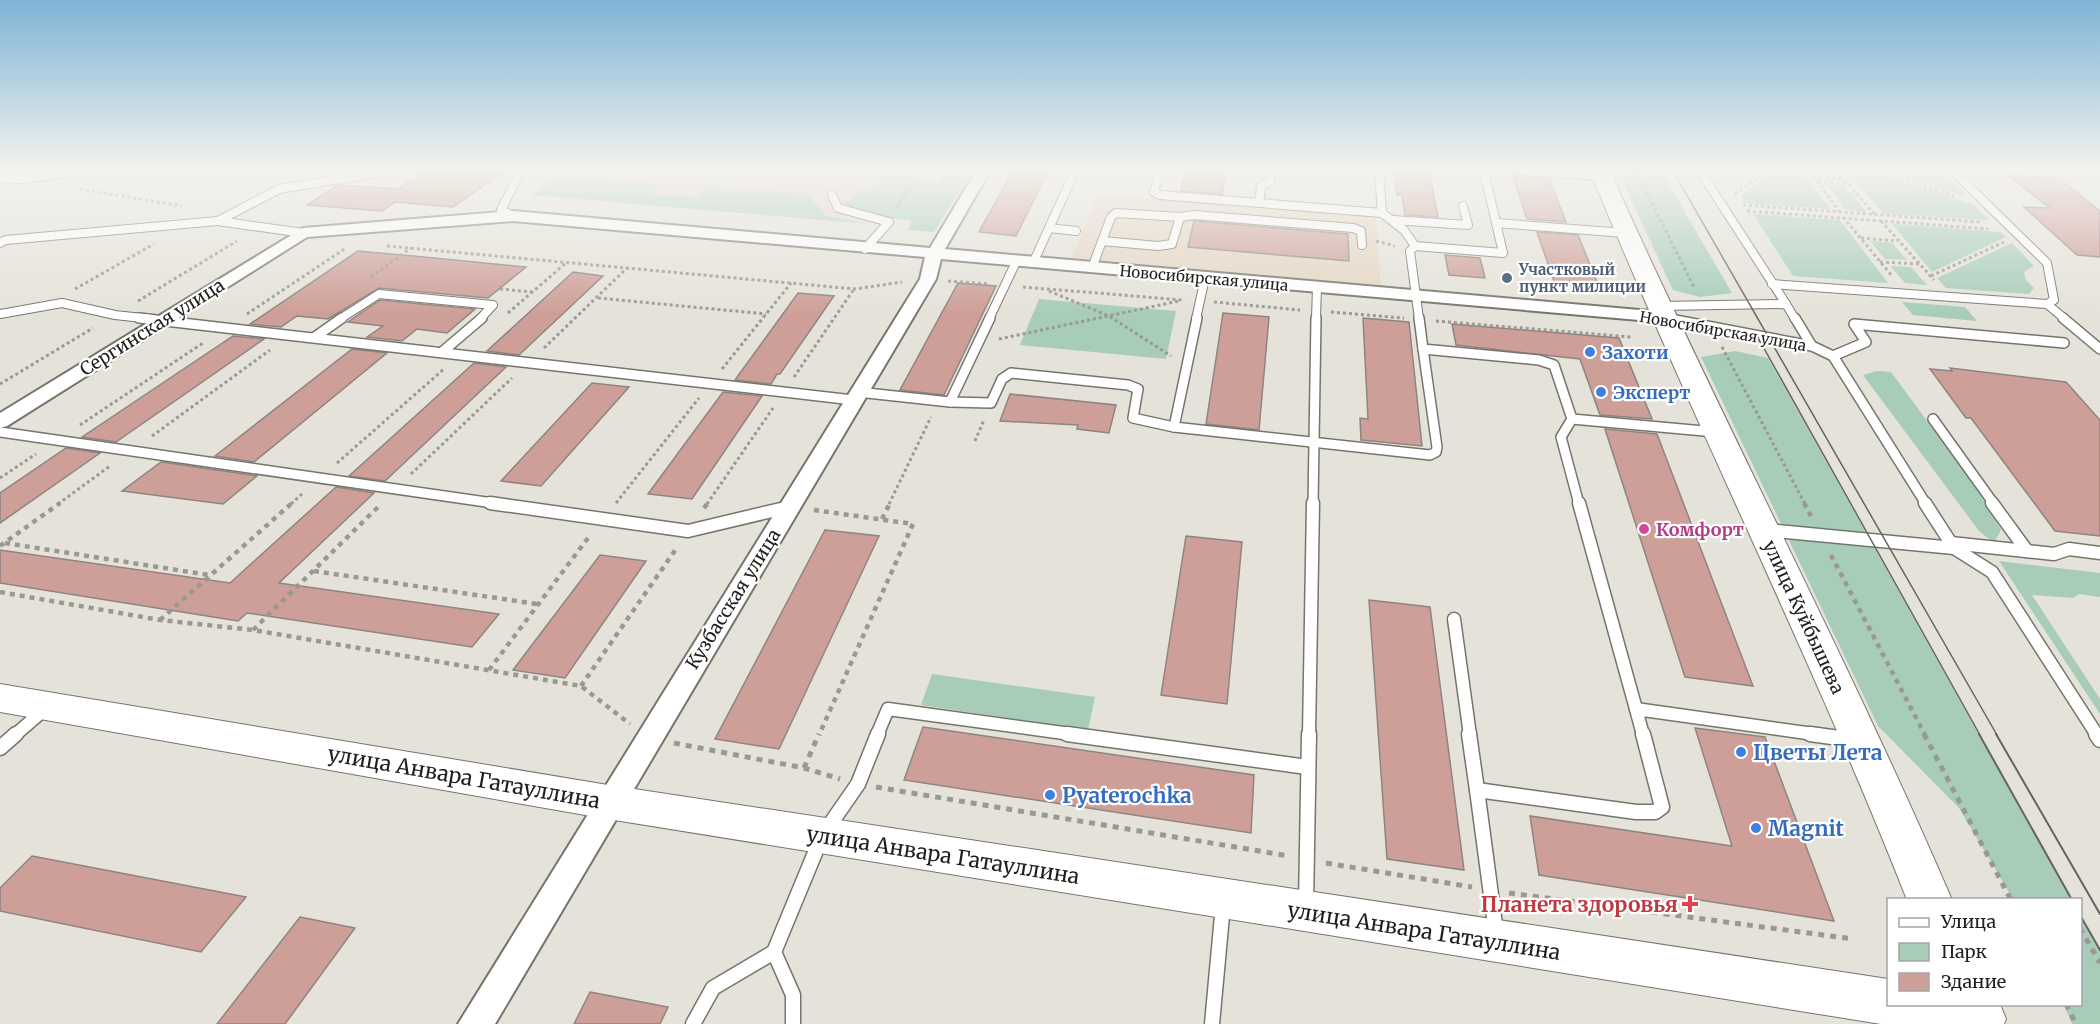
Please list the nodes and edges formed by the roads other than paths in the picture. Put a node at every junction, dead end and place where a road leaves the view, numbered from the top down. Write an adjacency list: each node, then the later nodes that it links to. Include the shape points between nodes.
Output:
1 (222, 219): 16 (lane)
2 (479, 219): 20 (street, Новосибирская улица)
3 (543, 219): 26 (street, Новосибирская улица)
4 (877, 219): 26 (lane, via 889,222)
5 (955, 219): 27 (street, Кузбасская улица)
6 (1053, 219): 18 (lane)
7 (1110, 219): 22 (lane)
8 (1179, 219): 22 (lane, via 1172,244)
9 (1240, 219): 24 (lane, via 1353,228 1361,231)
10 (1466, 219): 15 (lane, via 1468,225)
11 (1495, 219): 17 (lane)
12 (1618, 219): 21 (street, улица Куйбышева)
13 (1730, 219): 32 (lane)
14 (2001, 219): 36 (lane, via 2047,263 2054,300)
15 (1393, 220): 25 (lane)
16 (218, 221): 20 (lane); 23 (lane, via 69,231)
17 (1496, 223): 21 (lane); 25 (lane, via 1503,253)
18 (1049, 228): 19 (lane); 29 (lane)
19 (1076, 231)
20 (303, 233): 39 (street, Сергинская улица)
21 (1624, 233): 37 (street, улица Куйбышева)
22 (1102, 241): 30 (lane)
23 (0, 243)
24 (1362, 245)
25 (1415, 246): 34 (lane, via 1410,250)
26 (865, 249): 27 (street, Новосибирская улица)
27 (934, 255): 28 (street, Новосибирская улица); 47 (street, Кузбасская улица, via 927,279)
28 (1016, 262): 29 (street, Новосибирская улица); 48 (lane)
29 (1033, 263): 30 (street, Новосибирская улица)
30 (1092, 268): 31 (street, Новосибирская улица)
31 (1205, 278): 33 (street, Новосибирская улица); 52 (lane)
32 (1772, 284): 35 (lane); 36 (lane)
33 (1317, 287): 34 (street, Новосибирская улица); 55 (lane)
34 (1416, 296): 37 (street, Новосибирская улица); 43 (lane)
35 (1786, 304): 37 (lane, via 1703,306); 42 (lane)
36 (2047, 304): 44 (lane)
37 (1660, 312): 42 (lane, Новосибирская улица, via 1713,327); 54 (street, улица Куйбышева)
38 (0, 314): 39 (lane, via 62,303 115,315)
39 (164, 319): 40 (lane); 51 (street, Сергинская улица)
40 (315, 337): 45 (lane); 45 (lane, via 379,294 493,305)
41 (2064, 343): 46 (lane, via 1854,324 1866,342)
42 (1812, 346): 46 (lane, Новосибирская улица)
43 (1424, 349): 49 (lane, via 1549,362 1557,369); 55 (lane, via 1436,452 1418,455)
44 (2100, 349)
45 (442, 352): 47 (lane, via 784,392)
46 (1833, 356): 58 (lane)
47 (856, 396): 48 (lane); 56 (street, Кузбасская улица)
48 (945, 401): 52 (lane, via 991,403 1002,379 1011,373 1116,383 1138,389 1133,418)
49 (1572, 419): 54 (lane); 64 (lane, via 1561,437)
50 (1933, 419): 59 (lane)
51 (0, 422)
52 (1174, 427): 55 (lane)
53 (0, 432): 56 (lane, via 688,531)
54 (1715, 432): 57 (street, улица Куйбышева)
55 (1314, 443): 68 (lane, via 1306,511)
56 (789, 507): 70 (street, Кузбасская улица)
57 (1762, 530): 58 (lane); 66 (street, улица Куйбышева)
58 (1953, 545): 59 (lane); 65 (lane, via 1992,572)
59 (2027, 551): 60 (lane, via 2054,554 2069,549)
60 (2100, 553)
61 (1454, 619): 69 (lane)
62 (0, 698): 63 (street, улица Анвара Гатауллина)
63 (49, 706): 67 (lane); 70 (street, улица Анвара Гатауллина)
64 (1636, 709): 66 (lane); 69 (lane, via 1662,807 1655,812)
65 (2100, 740)
66 (1863, 741): 72 (street, улица Куйбышева)
67 (0, 748)
68 (1307, 767): 71 (lane, via 888,709 858,784); 74 (lane)
69 (1477, 789): 75 (lane)
70 (608, 802): 71 (street, улица Анвара Гатауллина); 80 (street, Кузбасская улица)
71 (822, 836): 73 (street, улица Анвара Гатауллина); 76 (lane)
72 (1929, 898)
73 (1224, 899): 74 (street, улица Анвара Гатауллина); 83 (lane)
74 (1306, 912): 75 (street, улица Анвара Гатауллина)
75 (1498, 943): 77 (street, улица Анвара Гатауллина)
76 (774, 952): 81 (lane, via 713,988); 82 (lane, via 793,989)
77 (1887, 1002)
78 (1907, 1006): 79 (street)
79 (1980, 1016)
80 (475, 1024)
81 (693, 1024)
82 (793, 1024)
83 (1212, 1024)

